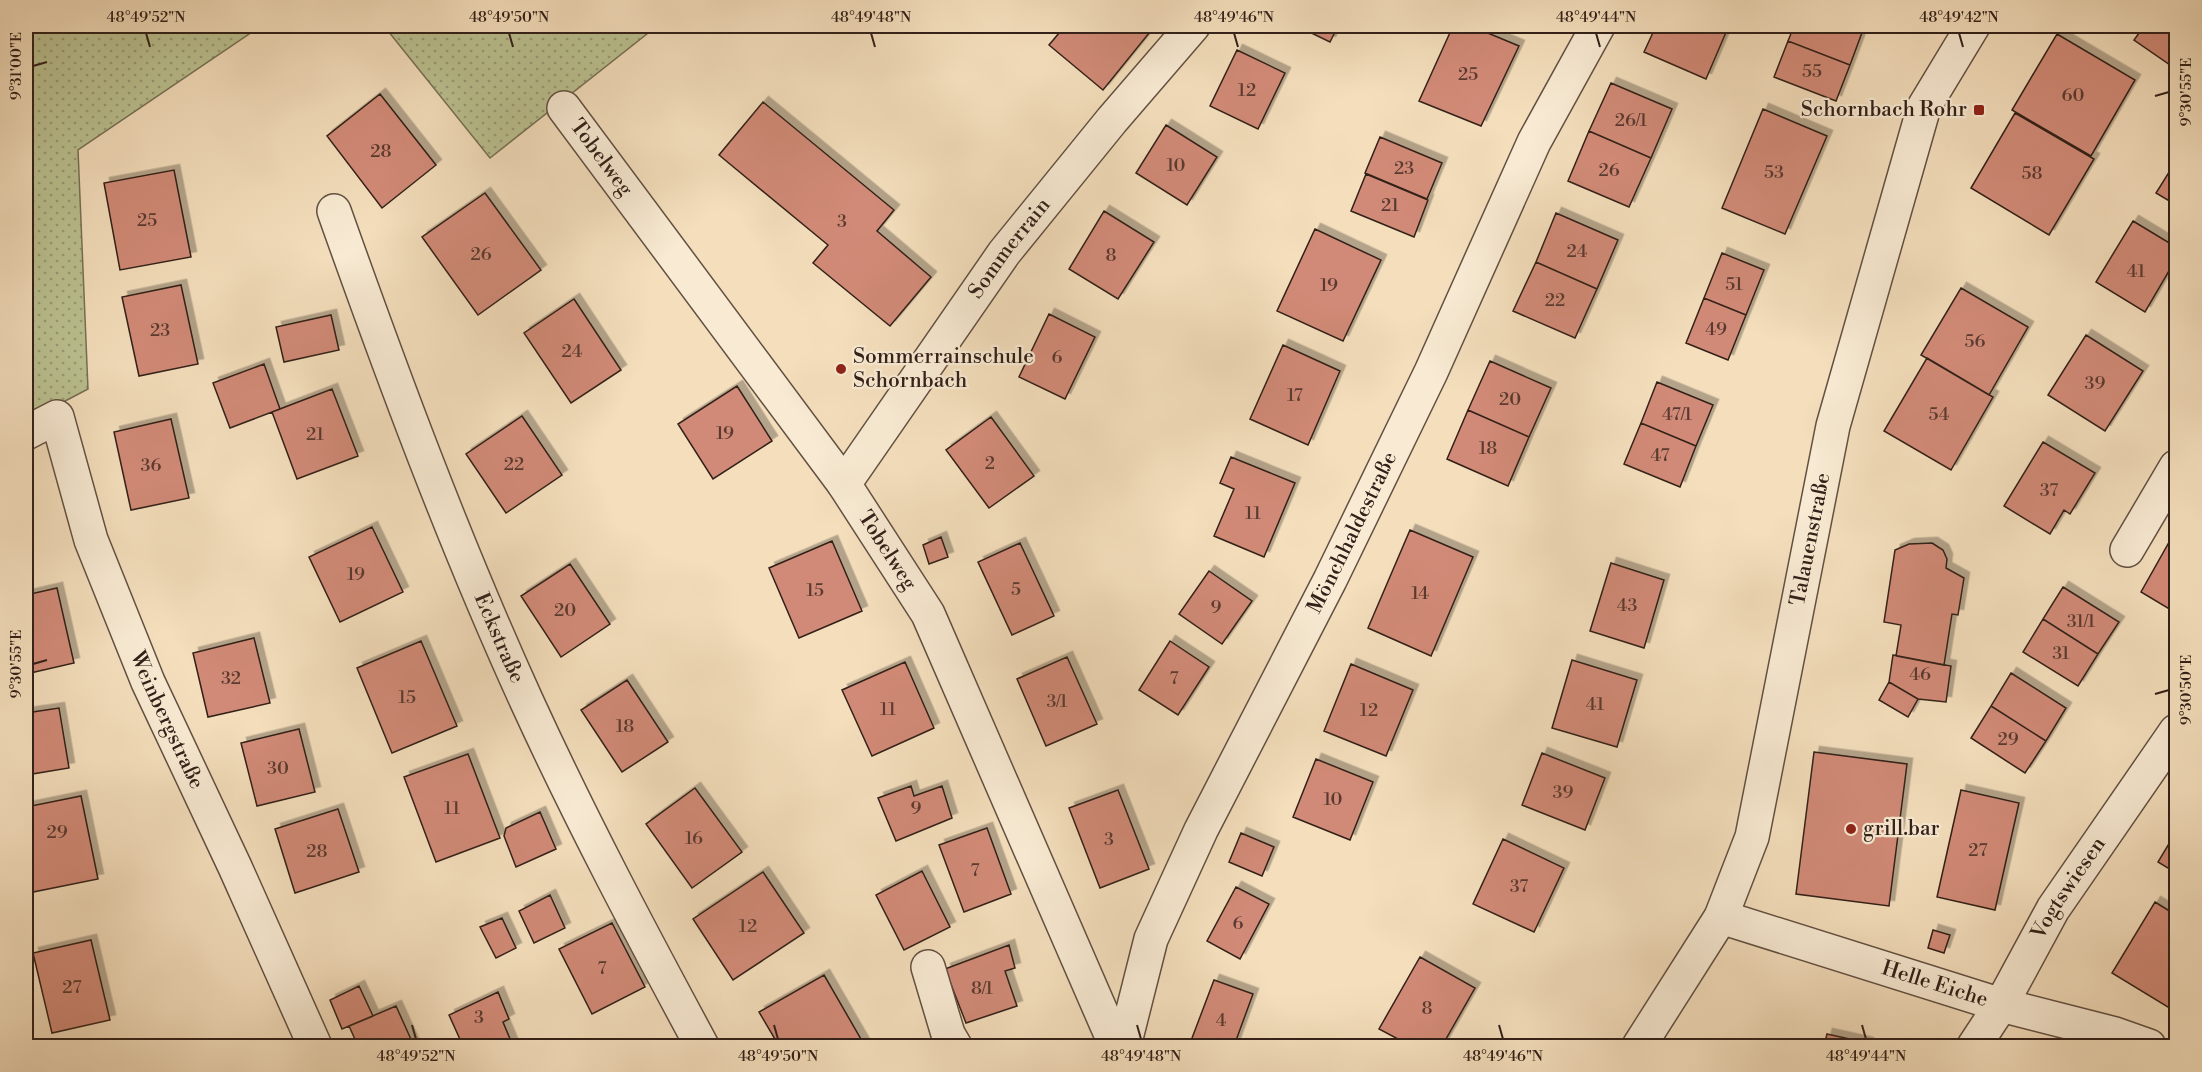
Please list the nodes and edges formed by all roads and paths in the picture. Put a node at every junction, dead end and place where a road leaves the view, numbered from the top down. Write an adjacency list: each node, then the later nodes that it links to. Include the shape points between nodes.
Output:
1 (1193, 26): 8 (street, Sommerrain, via 1004,253)
2 (1598, 26): 18 (street, Mönchhaldestraße, via 1534,142 1431,372 1150,939)
3 (1973, 26): 11 (street, Talauenstraße, via 1924,107 1833,426 1752,837)
4 (564, 108): 8 (street, Tobelweg)
5 (334, 211): 15 (street, Eckstraße, via 434,484 527,701 593,842)
6 (26, 432): 14 (street, Weinbergstraße, via 57,417 92,540 148,682)
7 (2176, 467): 9 (street)
8 (844, 484): 17 (street, Tobelweg, via 928,614)
9 (2127, 550)
10 (2175, 735): 13 (street, Vogtswiesen, via 2053,909)
11 (1721, 916): 13 (street, Helle Eiche); 19 (street, Talauenstraße)
12 (928, 967): 16 (street)
13 (2001, 1005): 20 (street, Vogtswiesen); 21 (street, Helle Eiche, via 2115,1034)
14 (315, 1047)
15 (702, 1047)
16 (955, 1047)
17 (1116, 1047)
18 (1124, 1047)
19 (1639, 1047)
20 (1974, 1047)
21 (2149, 1047)

